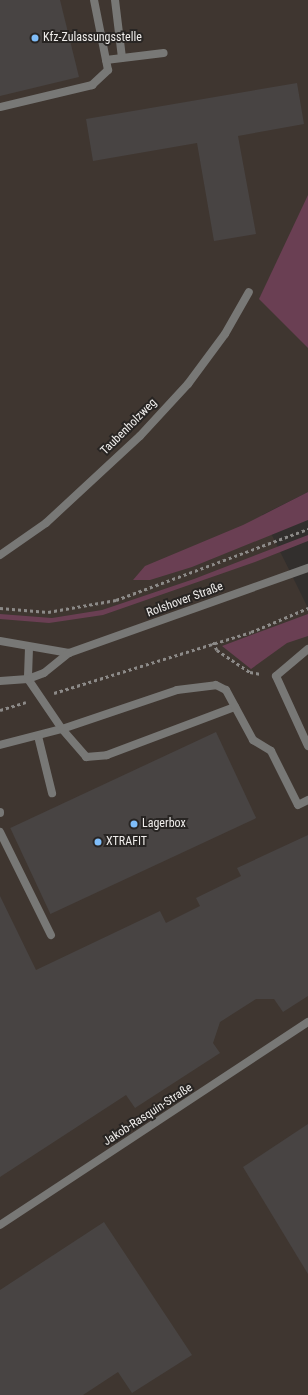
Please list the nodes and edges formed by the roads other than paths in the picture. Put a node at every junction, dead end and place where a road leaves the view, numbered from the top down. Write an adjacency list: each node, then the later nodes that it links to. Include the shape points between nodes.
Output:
1 (94, 0): 5 (street)
2 (114, 0): 4 (street)
3 (164, 53): 4 (street)
4 (122, 58): 5 (street)
5 (106, 60): 6 (street, via 108,70 92,85)
6 (0, 107)
7 (249, 292): 8 (street, Taubenholzweg, via 225,334 188,384 140,436 46,523)
8 (0, 555)
9 (308, 568): 13 (street, Rolshover Straße)
10 (0, 641): 11 (street, Rolshover Straße)
11 (29, 648): 13 (street, Rolshover Straße); 14 (street)
12 (308, 649): 20 (street, via 276,676)
13 (69, 653): 14 (street, Rolshover Straße, via 44,673)
14 (28, 680): 15 (street, Rolshover Straße); 17 (street)
15 (0, 681)
16 (235, 707): 17 (street, via 226,690 216,685 205,685 177,690); 17 (street, via 107,755 86,757); 22 (street, via 253,740 271,751 298,805)
17 (62, 729): 18 (street)
18 (38, 736): 19 (street); 21 (street)
19 (0, 745)
20 (308, 746)
21 (52, 793)
22 (308, 800)
23 (0, 832): 24 (street)
24 (51, 936)
25 (308, 1022): 26 (street, Jakob-Rasquin-Straße)
26 (0, 1225)

